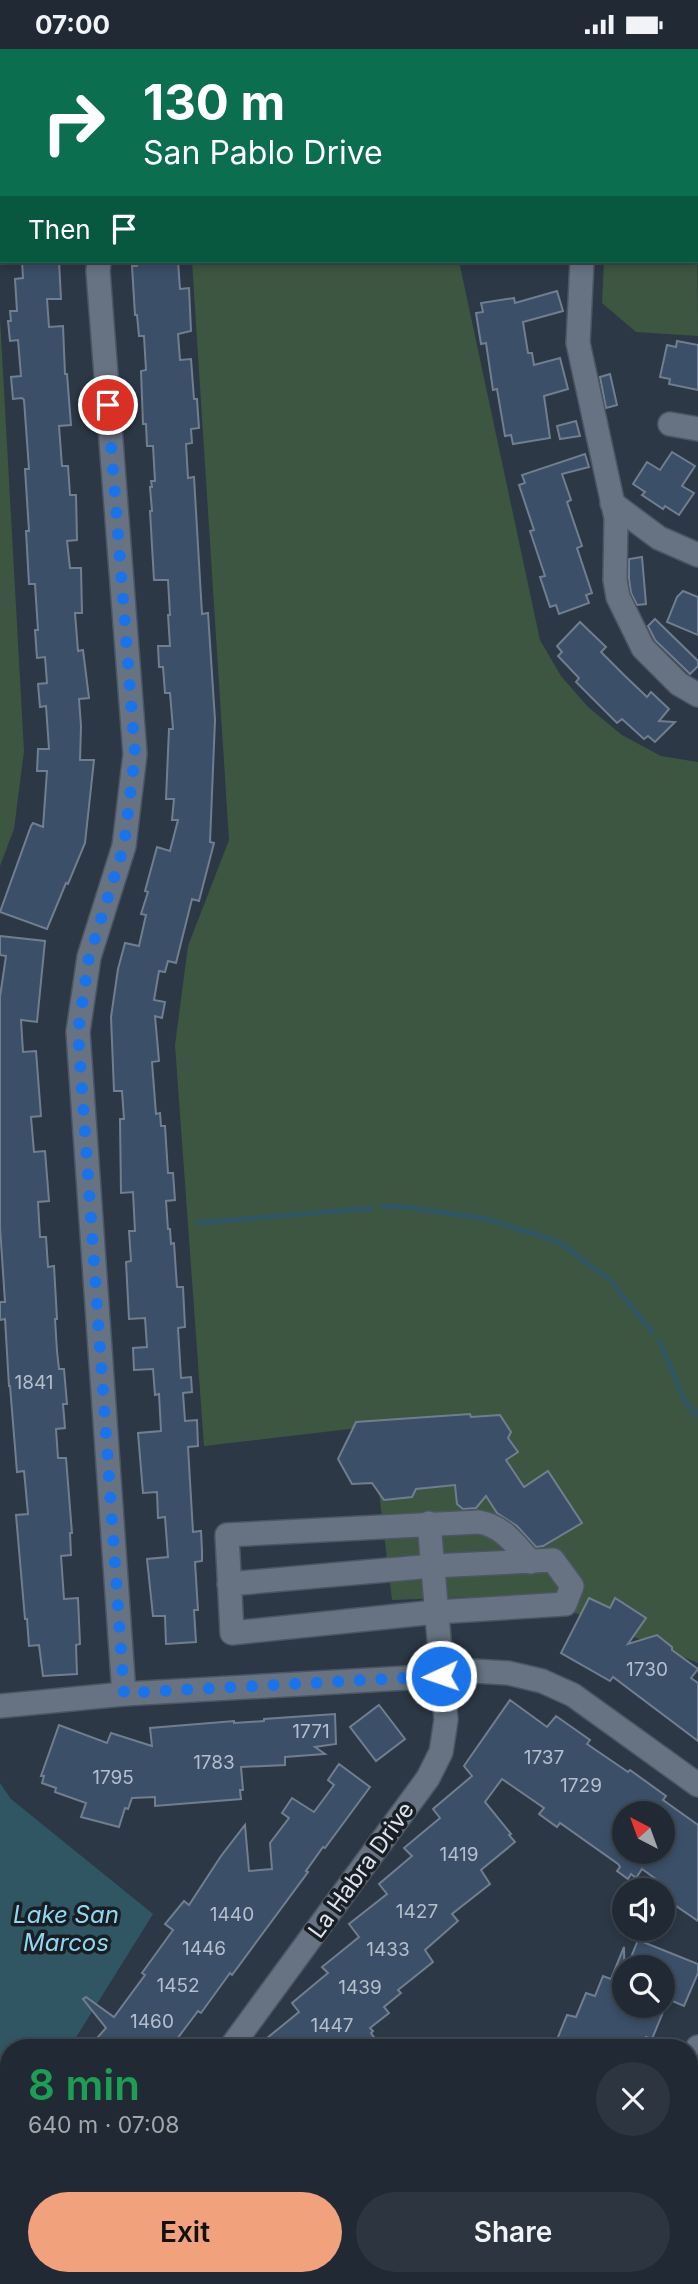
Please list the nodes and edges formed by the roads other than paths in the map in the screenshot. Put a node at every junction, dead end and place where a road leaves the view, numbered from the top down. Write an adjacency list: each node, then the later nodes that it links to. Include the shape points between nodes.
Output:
1 (99, 263): 14 (street, via 135,754 124,846 89,957 78,1032)
2 (582, 263): 5 (street, via 578,342)
3 (670, 424): 4 (street)
4 (698, 429)
5 (612, 503): 6 (street, via 659,538); 7 (street, via 618,597 643,648 679,684)
6 (698, 555)
7 (698, 695)
8 (429, 1523): 9 (street, via 495,1525); 10 (street, La Habra Drive); 11 (street, via 227,1535)
9 (531, 1562): 10 (street); 12 (street, via 554,1560 572,1586 565,1604)
10 (433, 1566): 11 (street); 12 (street, La Habra Drive)
11 (229, 1584): 12 (street, via 232,1633)
12 (436, 1612): 13 (street, La Habra Drive)
13 (441, 1676): 14 (street); 16 (street, via 473,1671 541,1681 573,1695); 17 (street, La Habra Drive, via 446,1720 441,1752 428,1778)
14 (124, 1693): 15 (street)
15 (0, 1706)
16 (698, 1785)
17 (237, 2039)

